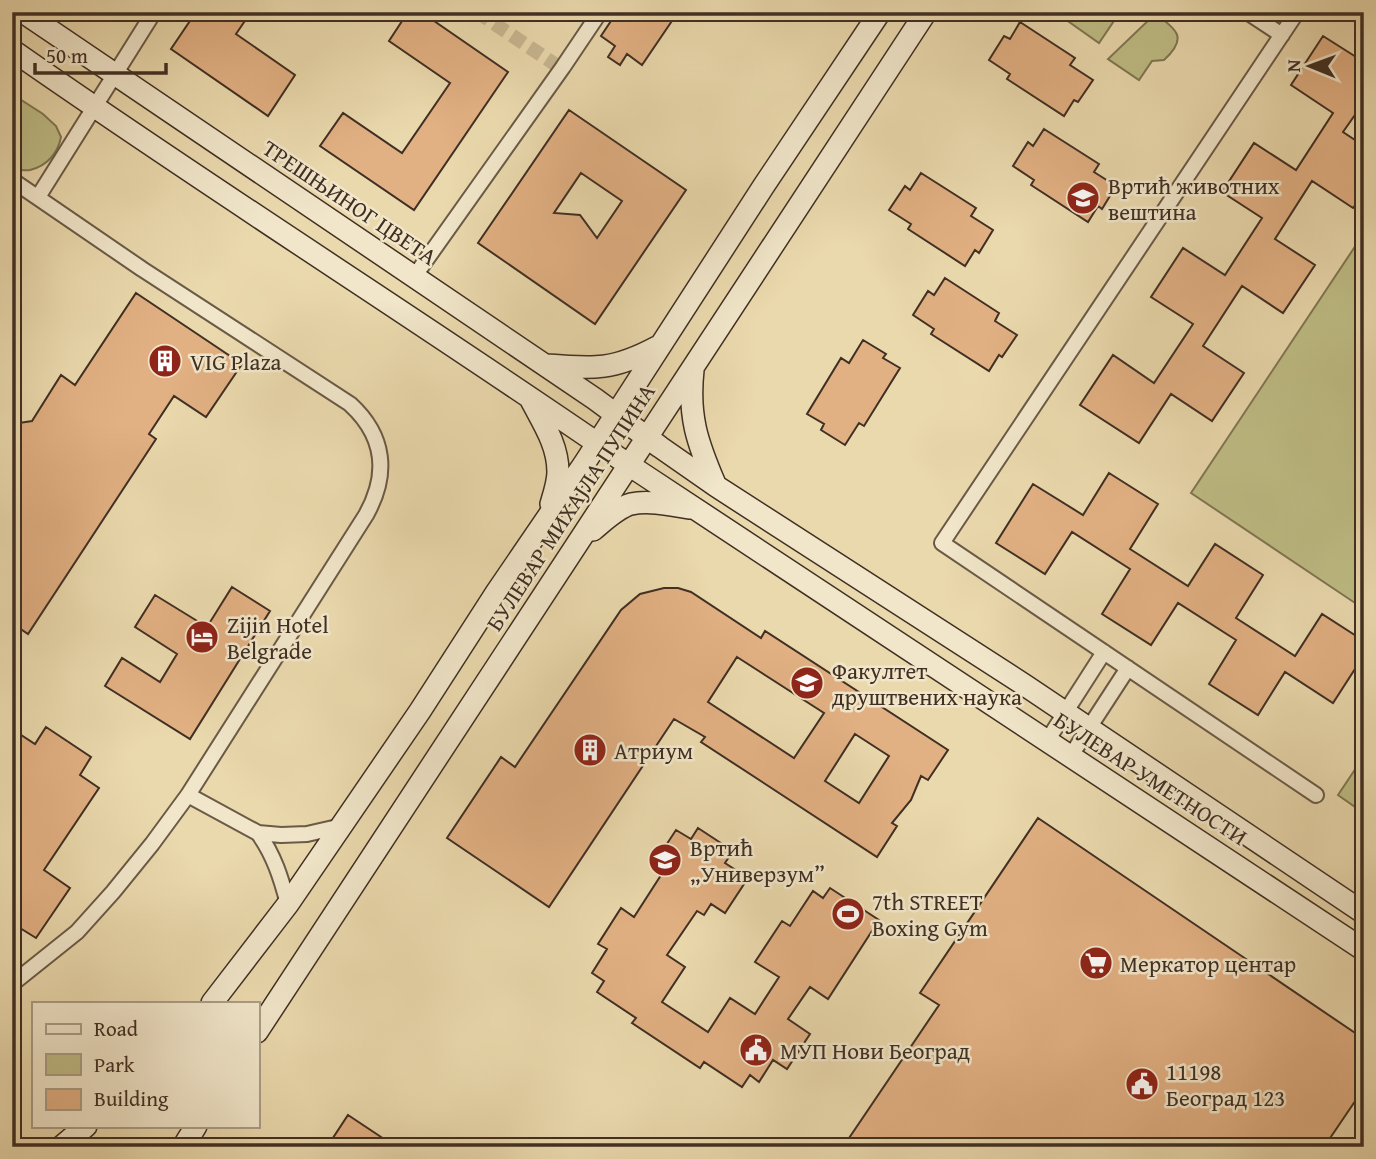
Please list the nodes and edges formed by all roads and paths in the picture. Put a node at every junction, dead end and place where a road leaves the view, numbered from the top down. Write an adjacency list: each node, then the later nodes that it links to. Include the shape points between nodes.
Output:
1 (23, 12): 10 (street, ТРЕШЊИНОГ ЦВЕТА)
2 (154, 12): 10 (street)
3 (600, 12): 14 (street)
4 (880, 12): 15 (street, БУЛЕВАР МИХАЈЛА ПУПИНА)
5 (926, 12): 17 (street, БУЛЕВАР МИХАЈЛА ПУПИНА)
6 (1247, 12): 8 (street)
7 (1297, 12): 8 (street)
8 (1282, 36): 27 (street, via 942,543)
9 (12, 50): 11 (street)
10 (114, 74): 11 (street); 14 (street, ТРЕШЊИНОГ ЦВЕТА)
11 (94, 107): 13 (street); 18 (street)
12 (12, 180): 13 (street)
13 (38, 197): 33 (street, via 340,396 359,412 378,444 381,463 373,502)
14 (414, 277): 16 (street, ТРЕШЊИНОГ ЦВЕТА)
15 (659, 346): 16 (street, via 613,366); 19 (street, БУЛЕВАР МИХАЈЛА ПУПИНА)
16 (545, 365): 19 (street, ТРЕШЊИНОГ ЦВЕТА)
17 (694, 366): 20 (street, БУЛЕВАР МИХАЈЛА ПУПИНА); 23 (street, via 690,395 694,425)
18 (530, 398): 21 (street); 25 (street, via 556,454 558,473)
19 (615, 414): 20 (street, ТРЕШЊИНОГ ЦВЕТА); 21 (street, БУЛЕВАР МИХАЈЛА ПУПИНА)
20 (647, 437): 22 (street, БУЛЕВАР МИХАЈЛА ПУПИНА); 23 (street, БУЛЕВАР УМЕТНОСТИ)
21 (597, 443): 22 (street); 25 (street, БУЛЕВАР МИХАЈЛА ПУПИНА)
22 (629, 465): 24 (street, БУЛЕВАР УМЕТНОСТИ); 26 (street, БУЛЕВАР МИХАЈЛА ПУПИНА)
23 (716, 486): 29 (street, БУЛЕВАР УМЕТНОСТИ)
24 (699, 511): 26 (street, via 649,503 631,505); 31 (street, БУЛЕВАР УМЕТНОСТИ)
25 (547, 518): 35 (street, БУЛЕВАР МИХАЈЛА ПУПИНА)
26 (580, 540): 42 (street, БУЛЕВАР МИХАЈЛА ПУПИНА)
27 (1104, 652): 28 (street); 29 (street)
28 (1128, 668): 30 (street); 34 (street)
29 (1065, 713): 30 (street, БУЛЕВАР УМЕТНОСТИ); 31 (street)
30 (1089, 728): 32 (street); 38 (street, БУЛЕВАР УМЕТНОСТИ)
31 (1047, 741): 32 (street, БУЛЕВАР УМЕТНОСТИ)
32 (1070, 757): 39 (street, БУЛЕВАР УМЕТНОСТИ)
33 (188, 794): 36 (street); 40 (street, via 77,932)
34 (1316, 795)
35 (342, 826): 36 (street, via 307,834); 37 (street, БУЛЕВАР МИХАЈЛА ПУПИНА)
36 (258, 833): 37 (street, via 274,860)
37 (288, 904): 41 (street, БУЛЕВАР МИХАЈЛА ПУПИНА)
38 (1364, 913)
39 (1364, 950)
40 (12, 984)
41 (213, 1002)
42 (259, 1028)
43 (84, 1128): 45 (street)
44 (195, 1128): 46 (street)
45 (61, 1147)
46 (183, 1147)

